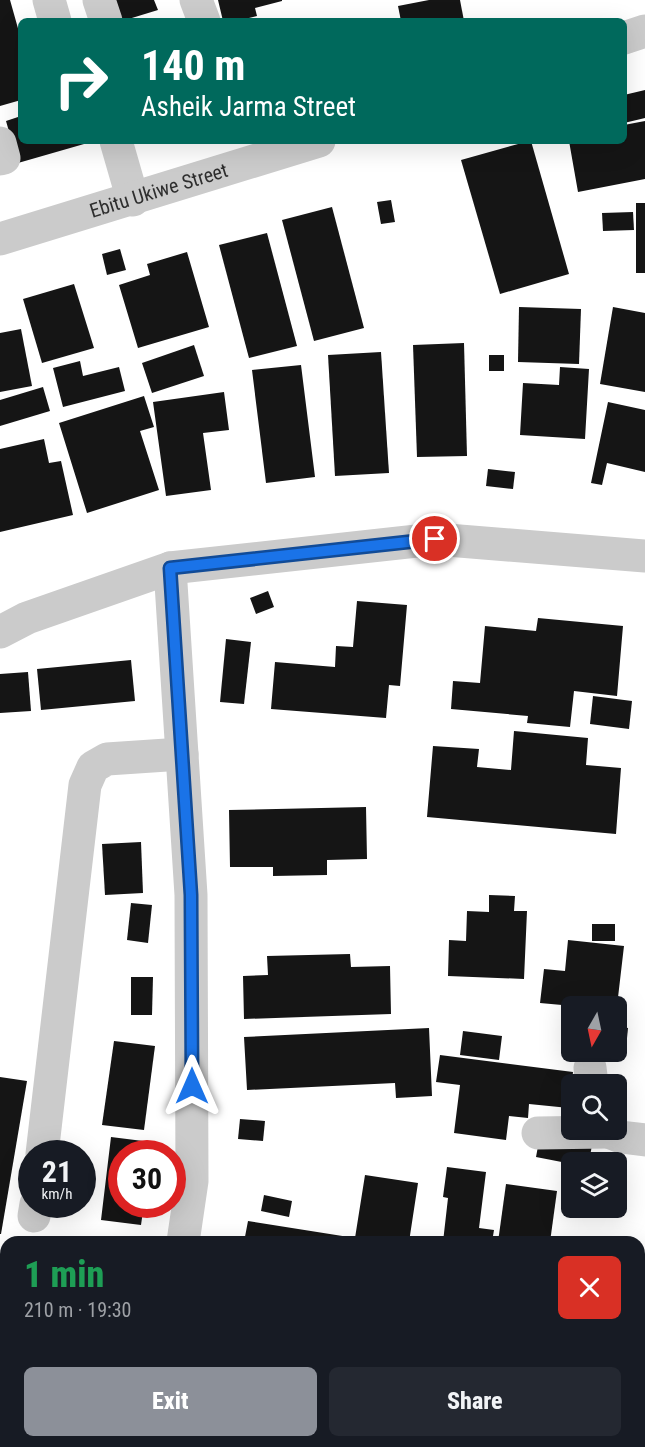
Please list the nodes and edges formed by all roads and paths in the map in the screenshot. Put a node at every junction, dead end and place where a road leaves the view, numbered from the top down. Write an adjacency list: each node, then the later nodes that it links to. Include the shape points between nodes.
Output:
1 (49, 0): 4 (street)
2 (99, 0): 5 (street)
3 (196, 0): 6 (street)
4 (54, 18)
5 (105, 18)
6 (203, 18)
7 (645, 31): 8 (street)
8 (627, 37)
9 (0, 143): 12 (street, via 4,158)
10 (117, 144): 13 (street)
11 (310, 144): 13 (street, Ebitu Ukiwe Street)
12 (0, 159)
13 (133, 200): 14 (street, Ebitu Ukiwe Street)
14 (0, 239)
15 (645, 556): 16 (street, via 435,539)
16 (170, 568): 17 (street, via 27,618); 18 (street)
17 (0, 632)
18 (182, 754): 22 (street, via 107,759 93,767 85,784); 24 (street, via 191,895 192,1181)
19 (561, 1132): 20 (street)
20 (538, 1133)
21 (627, 1138): 23 (street)
22 (44, 1140)
23 (645, 1140)
24 (184, 1236)

